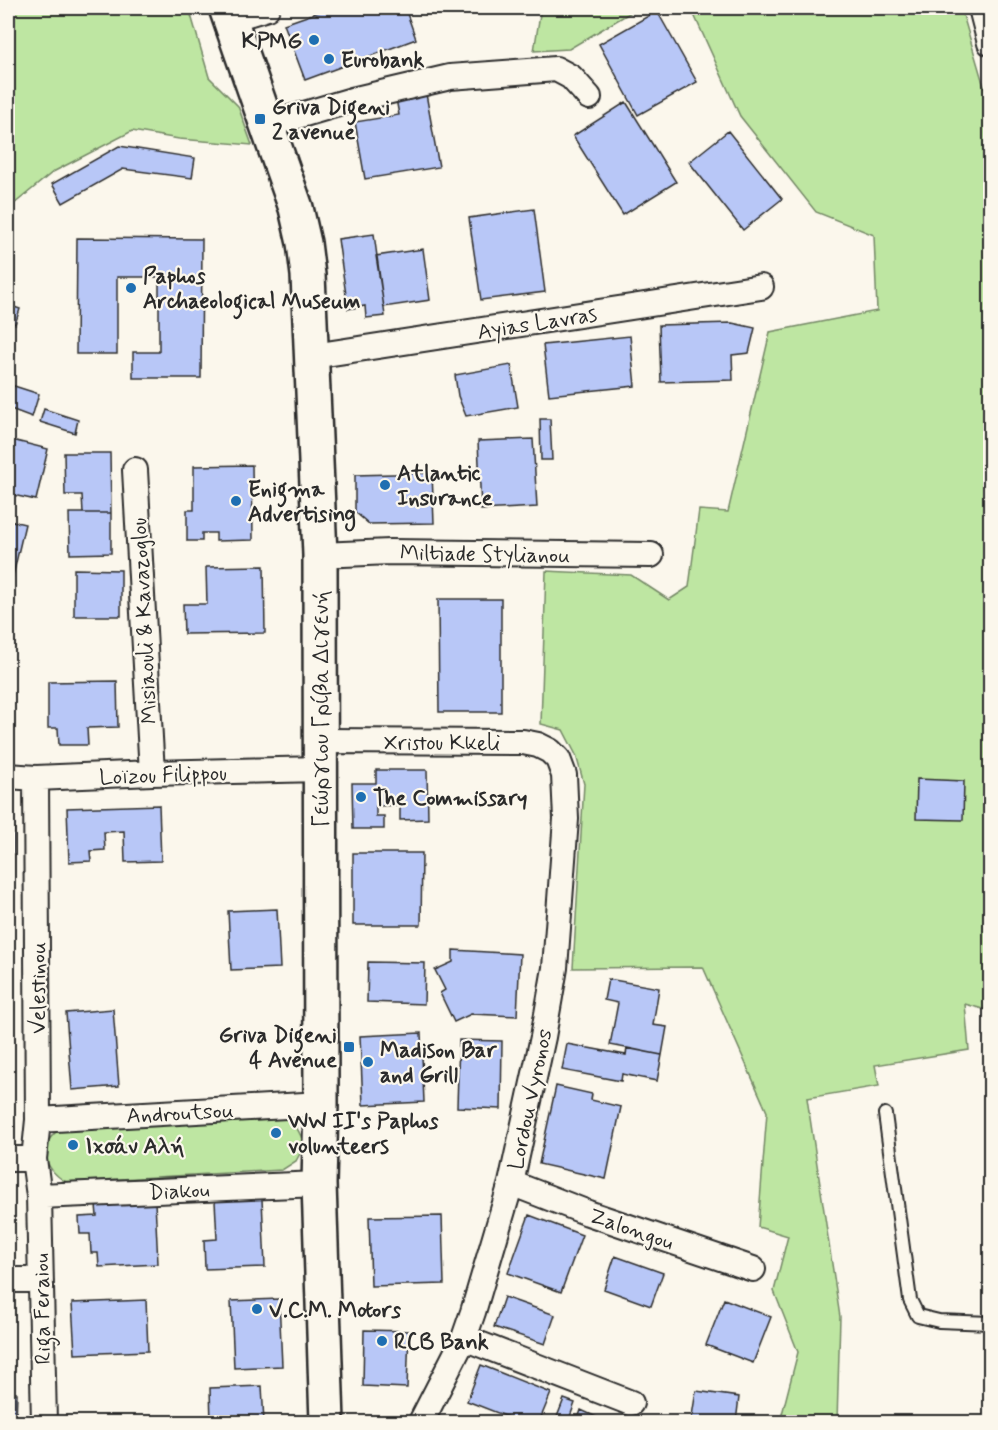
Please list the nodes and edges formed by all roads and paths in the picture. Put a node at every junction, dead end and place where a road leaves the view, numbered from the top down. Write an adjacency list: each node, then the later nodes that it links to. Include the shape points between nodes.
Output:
1 (267, 8): 3 (street)
2 (981, 8): 4 (street)
3 (229, 14): 6 (main road, Γεώργιου Γρίβα Διγενή)
4 (990, 43)
5 (589, 97): 6 (street, via 571,77 556,69 450,77)
6 (267, 125): 8 (main road, Γεώργιου Γρίβα Διγενή, via 304,243)
7 (761, 287): 8 (street, Ayias Lavras)
8 (313, 356): 10 (main road, Γεώργιου Γρίβα Διγενή)
9 (135, 470): 14 (street, Misiaouli & Kavazoglou)
10 (320, 555): 11 (street, Miltiade Stylianou, via 390,552); 12 (main road, Γεώργιου Γρίβα Διγενή)
11 (651, 555)
12 (320, 755): 13 (street, Xristou Kkeli, via 523,742 538,745); 14 (street, Loïzou Filippou); 17 (main road, Γεώργιου Γρίβα Διγενή)
13 (558, 759): 23 (street, Lordou Vyronos, via 564,775 566,819 555,968)
14 (152, 773): 16 (street, Loïzou Filippou)
15 (8, 776): 16 (street, Loïzou Filippou)
16 (36, 778): 19 (street, Velestinou)
17 (321, 1104): 19 (street, Androutsou); 22 (main road, Γεώργιου Γρίβα Διγενή)
18 (885, 1114): 28 (lane, via 910,1300 918,1316)
19 (38, 1120): 20 (street, Velestinou)
20 (34, 1159): 21 (street); 24 (street, Velestinou)
21 (8, 1160)
22 (319, 1184): 24 (street, Diakou); 31 (main road, Γεώργιου Γρίβα Διγενή)
23 (511, 1184): 25 (street, Zalongou); 29 (street, Lordou Vyronos)
24 (39, 1196): 27 (street, Riga Feraiou)
25 (753, 1269)
26 (8, 1280): 27 (street)
27 (40, 1280): 32 (street, Riga Feraiou)
28 (990, 1323)
29 (464, 1338): 30 (street); 33 (street, Lordou Vyronos)
30 (631, 1403)
31 (330, 1421)
32 (44, 1422)
33 (421, 1422)

